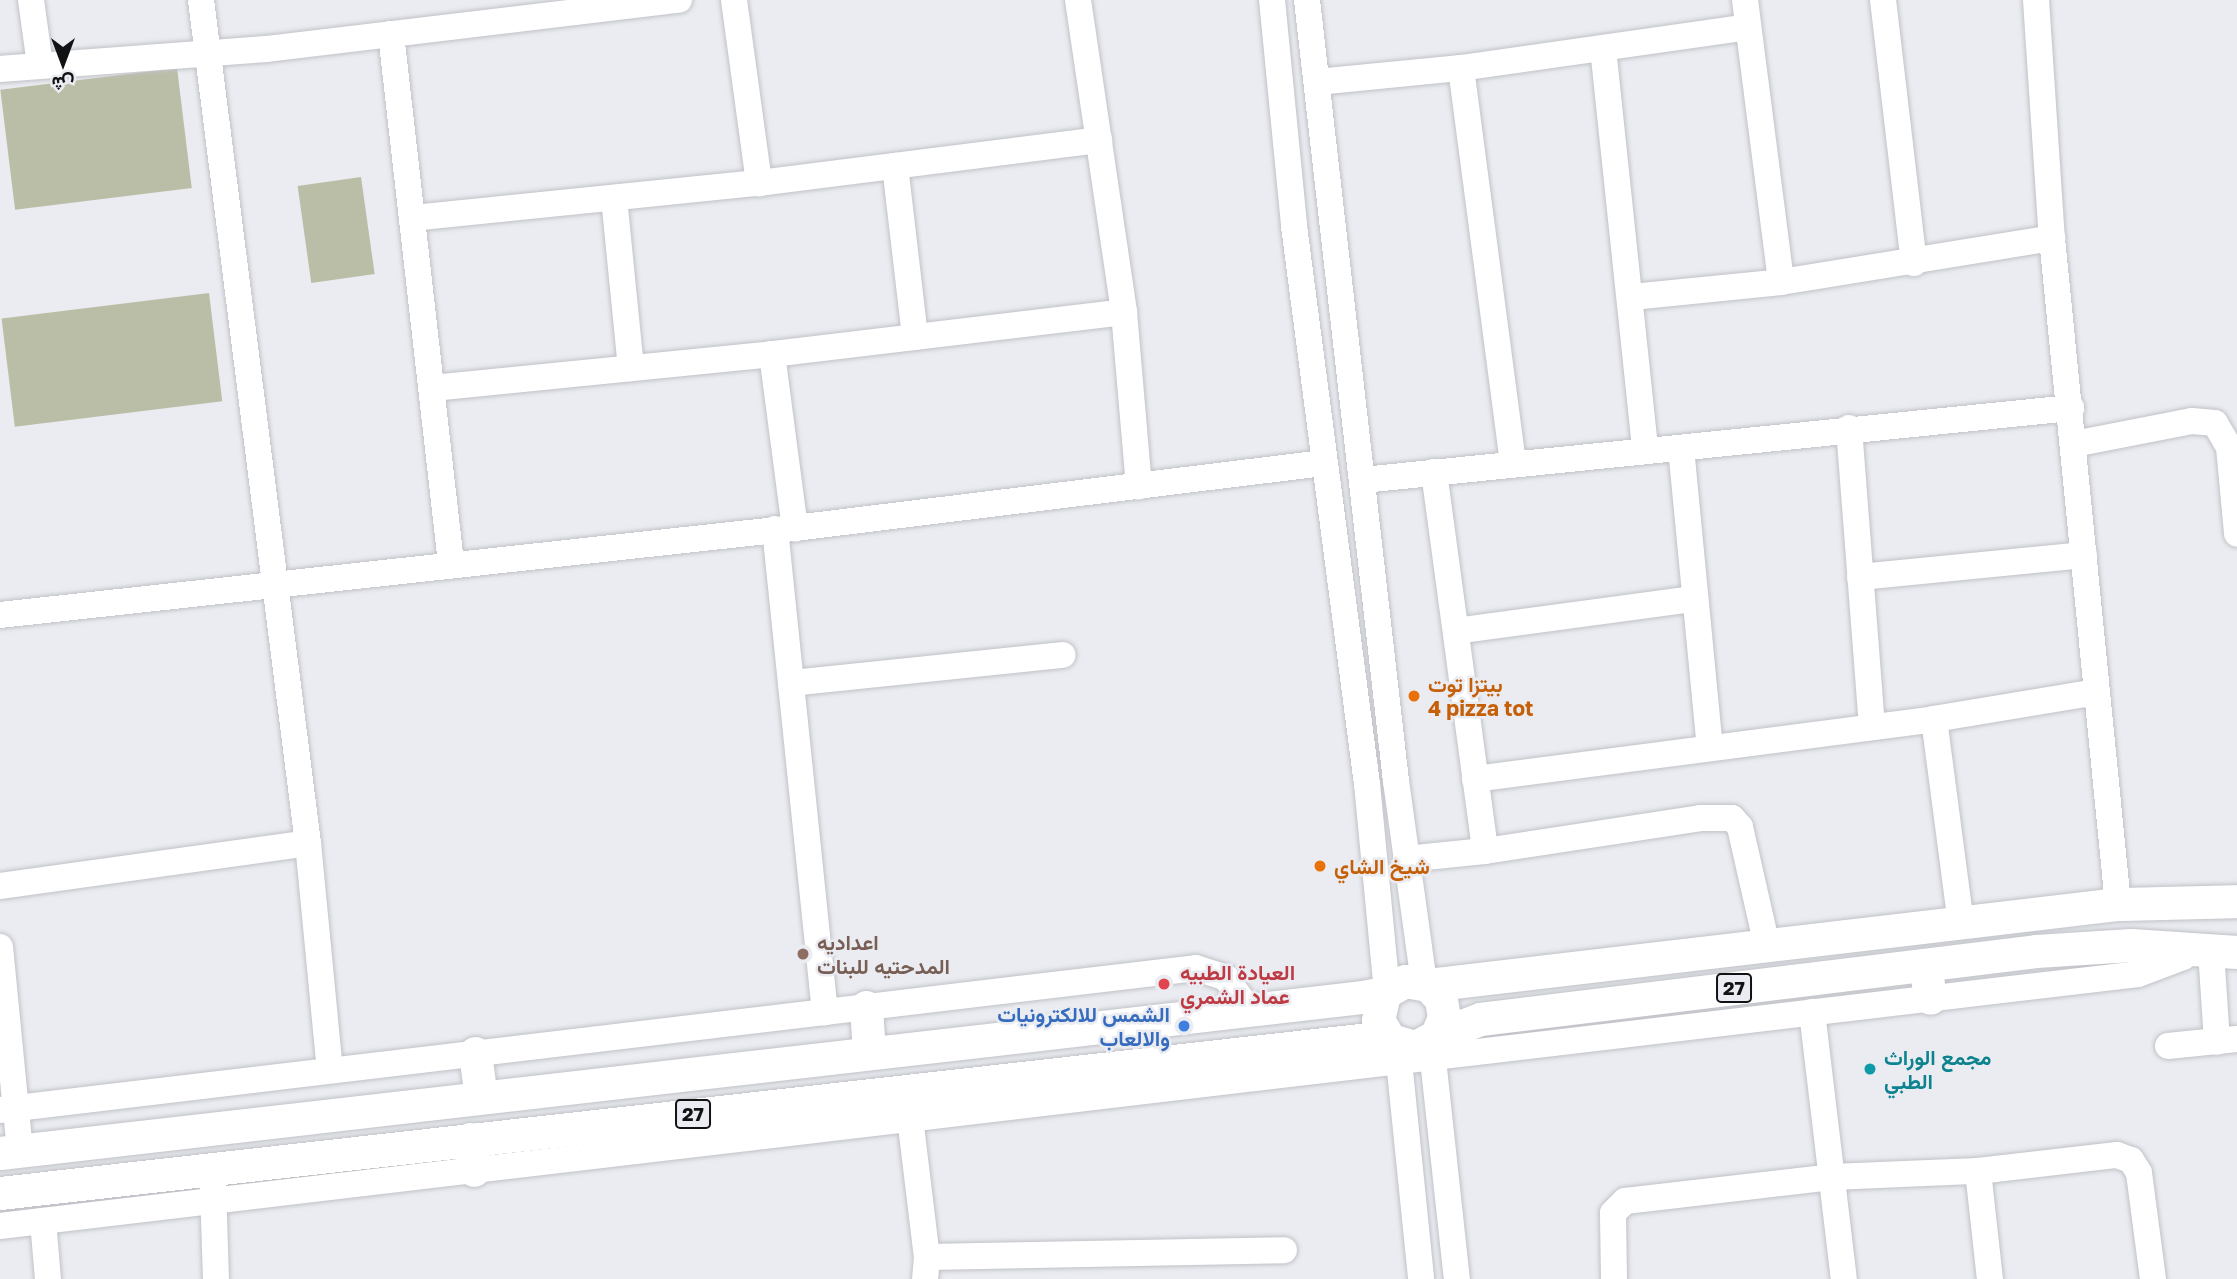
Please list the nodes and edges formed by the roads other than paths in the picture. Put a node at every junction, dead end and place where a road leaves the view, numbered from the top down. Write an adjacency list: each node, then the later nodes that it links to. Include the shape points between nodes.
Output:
1 (31, 0): 16 (street)
2 (201, 0): 15 (street)
3 (679, 0): 11 (street)
4 (734, 0): 22 (street)
5 (1078, 0): 20 (street)
6 (1272, 0): 26 (street)
7 (1307, 0): 19 (street)
8 (1745, 0): 12 (street)
9 (1882, 0): 28 (street)
10 (2036, 0): 27 (street)
11 (571, 6): 13 (street)
12 (1748, 27): 14 (street); 29 (street)
13 (391, 34): 15 (street); 24 (street)
14 (1603, 48): 17 (street); 32 (street)
15 (206, 52): 16 (street); 53 (street)
16 (40, 65): 18 (street)
17 (1461, 68): 19 (street); 44 (street)
18 (0, 69)
19 (1317, 82): 25 (street)
20 (1099, 140): 21 (street); 33 (street)
21 (895, 166): 22 (street); 34 (street)
22 (759, 183): 23 (street)
23 (614, 198): 24 (street); 36 (street)
24 (412, 218): 37 (street)
25 (1333, 220): 26 (street, via 1318,237); 30 (street)
26 (1294, 226): 31 (street)
27 (2052, 237): 28 (street); 38 (street)
28 (1914, 263): 29 (street)
29 (1781, 282): 32 (street)
30 (1341, 290): 31 (street, via 1322,281); 46 (street)
31 (1303, 295): 43 (street)
32 (1632, 297): 42 (street)
33 (1124, 312): 34 (street); 47 (street)
34 (915, 337): 35 (street)
35 (772, 354): 36 (street); 48 (street)
36 (631, 368): 37 (street)
37 (433, 388): 51 (street)
38 (2071, 408): 39 (street); 40 (street)
39 (1849, 428): 41 (street); 52 (street)
40 (2074, 444): 49 (street, via 2192,421 2215,423 2229,447); 50 (street)
41 (1681, 448): 42 (street); 54 (street)
42 (1645, 449): 44 (street)
43 (1324, 463): 47 (street); 65 (street)
44 (1513, 464): 45 (street)
45 (1434, 472): 46 (street); 56 (street)
46 (1363, 481): 64 (street)
47 (1139, 486): 48 (street)
48 (785, 529): 51 (street); 58 (street)
49 (2237, 534)
50 (2084, 555): 52 (street); 59 (street)
51 (451, 563): 53 (street)
52 (1860, 578): 61 (street)
53 (273, 583): 55 (street); 66 (street)
54 (1692, 598): 56 (street); 62 (street)
55 (0, 615)
56 (1456, 631): 63 (street)
57 (1063, 655): 58 (street)
58 (791, 682): 84 (street)
59 (2097, 692): 60 (street); 73 (street)
60 (1934, 719): 61 (street); 74 (street)
61 (1872, 727): 62 (street)
62 (1710, 748): 63 (street)
63 (1475, 779): 67 (street)
64 (1396, 781): 65 (street); 68 (street)
65 (1367, 783): 80 (street)
66 (307, 843): 69 (street); 92 (street)
67 (1485, 851): 68 (street); 75 (street, via 1700,818 1732,818 1740,827)
68 (1406, 859): 79 (street)
69 (0, 886)
70 (2202, 900): 71 (main road, 27); 72 (main road, 27); 77 (main road, via 2192,913 2190,929)
71 (2237, 901)
72 (2160, 902): 73 (main road, 27); 77 (main road, via 2178,919 2176,936)
73 (2118, 904): 74 (main road, 27)
74 (1961, 923): 75 (main road, 27)
75 (1767, 946): 79 (main road, 27)
76 (0, 947): 97 (street)
77 (2200, 950): 78 (main road, 27, via 2087,946); 81 (street, via 2138,974); 86 (street)
78 (1925, 965): 81 (main road); 87 (main road, 27, via 1480,1019)
79 (1426, 984): 80 (main road, 27, via 1405,981); 87 (main road, via 1444,1008)
80 (1386, 992): 83 (main road, 27); 88 (main road, via 1378,1011)
81 (1930, 998): 85 (street)
82 (866, 1007): 83 (street, via 1196,968 1226,978); 84 (street); 91 (main road)
83 (1249, 1010): 91 (main road, 27)
84 (825, 1012): 90 (street)
85 (1812, 1012): 87 (street); 103 (street)
86 (2227, 1041): 89 (street)
87 (1433, 1044): 88 (main road, 27); 113 (street)
88 (1392, 1046): 96 (main road, 27); 112 (street)
89 (2168, 1046)
90 (475, 1053): 92 (street); 95 (main road)
91 (869, 1054): 93 (main road, 27)
92 (330, 1070): 97 (street)
93 (648, 1079): 94 (main road, 27); 98 (main road, via 632,1088 628,1096)
94 (599, 1084): 95 (main road, 27); 99 (main road, via 608,1102 607,1111)
95 (481, 1098): 100 (main road, 27)
96 (908, 1104): 98 (main road, 27); 101 (street); 109 (street)
97 (8, 1109): 100 (street)
98 (641, 1120): 99 (main road, 27)
99 (595, 1125): 101 (main road, 27)
100 (10, 1152)
101 (472, 1155): 104 (main road, 27)
102 (1978, 1171): 103 (street); 116 (street); 117 (street, via 2117,1155 2131,1160 2139,1173)
103 (1832, 1177): 114 (street, via 1625,1201 1613,1213); 115 (street)
104 (213, 1185): 105 (main road, 27); 106 (street); 111 (street)
105 (0, 1193)
106 (43, 1221): 107 (street); 110 (street)
107 (0, 1226)
108 (1284, 1250): 109 (street)
109 (926, 1268)
110 (48, 1279)
111 (216, 1279)
112 (1421, 1279)
113 (1457, 1279)
114 (1614, 1279)
115 (1844, 1279)
116 (1990, 1279)
117 (2154, 1279)

